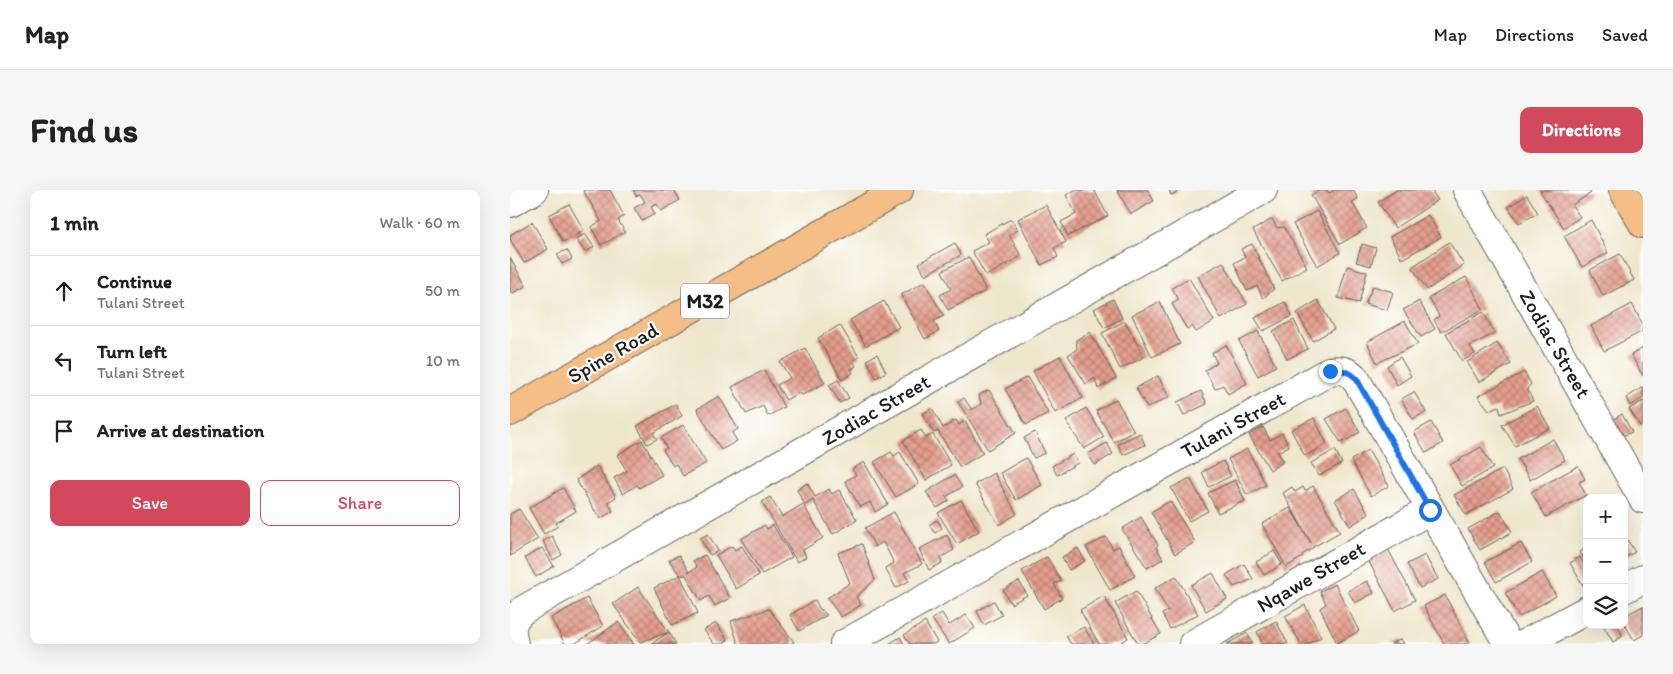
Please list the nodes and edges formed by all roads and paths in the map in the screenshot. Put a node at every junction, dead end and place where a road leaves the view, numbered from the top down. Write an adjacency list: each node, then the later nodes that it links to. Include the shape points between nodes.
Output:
1 (534, 190): 6 (street)
2 (899, 190): 8 (main road, Spine Road / M32)
3 (1263, 190): 14 (street, Zodiac Street, via 524,610 514,619 511,628)
4 (1467, 190): 9 (street, Zodiac Street)
5 (1623, 190): 7 (main road)
6 (510, 204)
7 (1643, 224)
8 (510, 412)
9 (1643, 498)
10 (1430, 510): 15 (street, Tulani Street, via 1356,378 1342,370 1330,371); 16 (street, Nqawe Street); 17 (street, Tulani Street)
11 (1643, 579): 12 (street)
12 (1628, 587)
13 (1583, 612): 18 (street)
14 (514, 644)
15 (844, 644)
16 (1193, 644)
17 (1508, 644)
18 (1524, 644)

